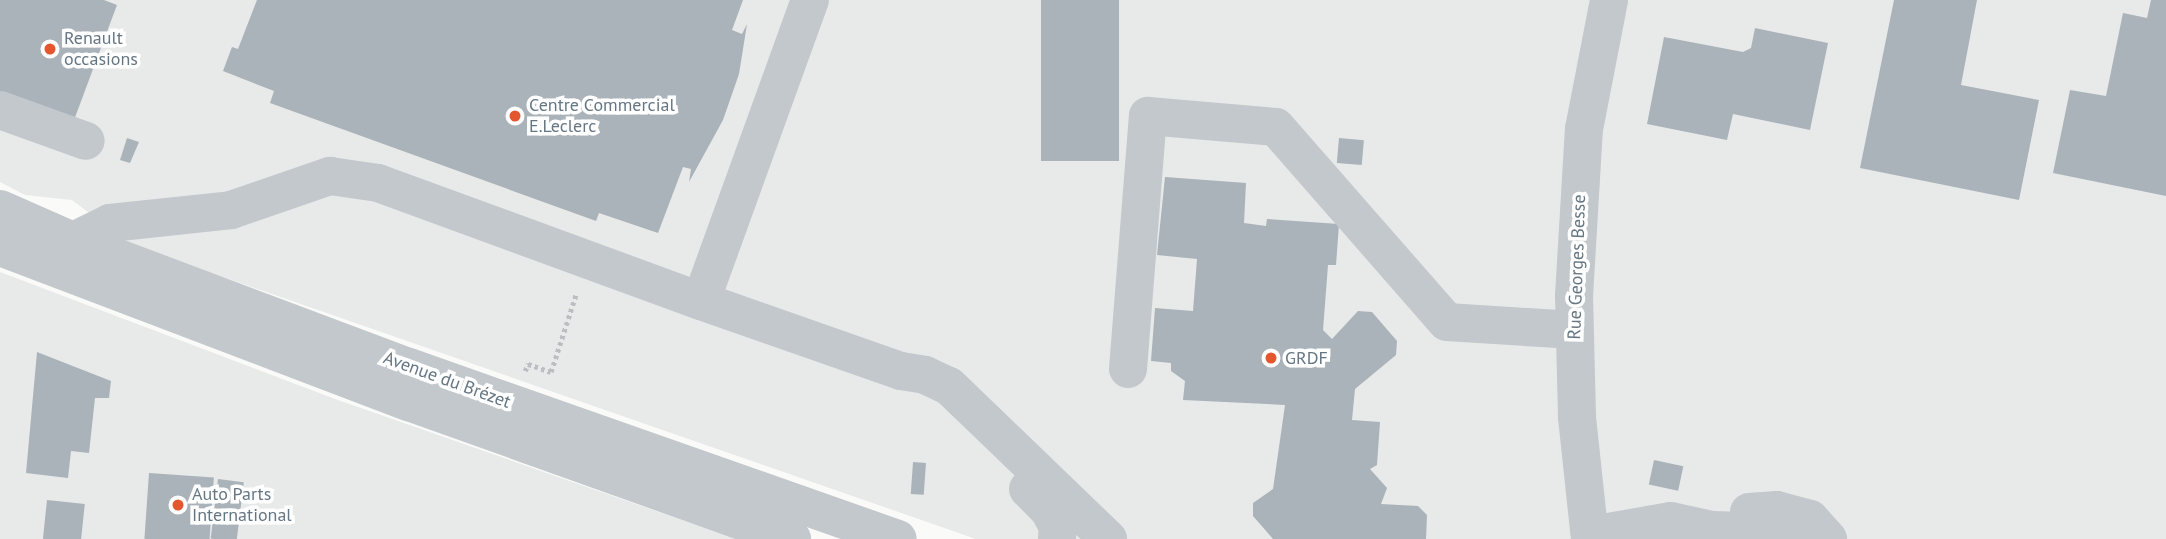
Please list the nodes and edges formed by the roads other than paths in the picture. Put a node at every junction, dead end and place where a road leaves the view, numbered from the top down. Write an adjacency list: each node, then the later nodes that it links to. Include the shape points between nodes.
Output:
1 (810, 0): 8 (street)
2 (1609, 0): 9 (street, Rue Georges Besse, via 1584,129)
3 (0, 110): 4 (street)
4 (86, 141)
5 (0, 209): 6 (street, Avenue du Brézet)
6 (73, 241): 8 (street, via 110,223 231,210 330,176 379,183); 15 (street, Avenue du Brézet, via 512,404)
7 (0, 247): 14 (street, Avenue du Brézet)
8 (701, 302): 11 (street)
9 (1574, 330): 10 (street, via 1447,322 1276,127 1148,116); 13 (street, Rue Georges Besse, via 1577,417)
10 (1128, 369)
11 (901, 371): 16 (street, via 1049,510 1058,527); 17 (street, via 948,386)
12 (1671, 521): 13 (street); 18 (street, via 1712,530 1779,532); 19 (street, via 1777,510 1810,519)
13 (1591, 538)
14 (792, 539)
15 (898, 539)
16 (1057, 539)
17 (1108, 539)
18 (1785, 539)
19 (1828, 539)

